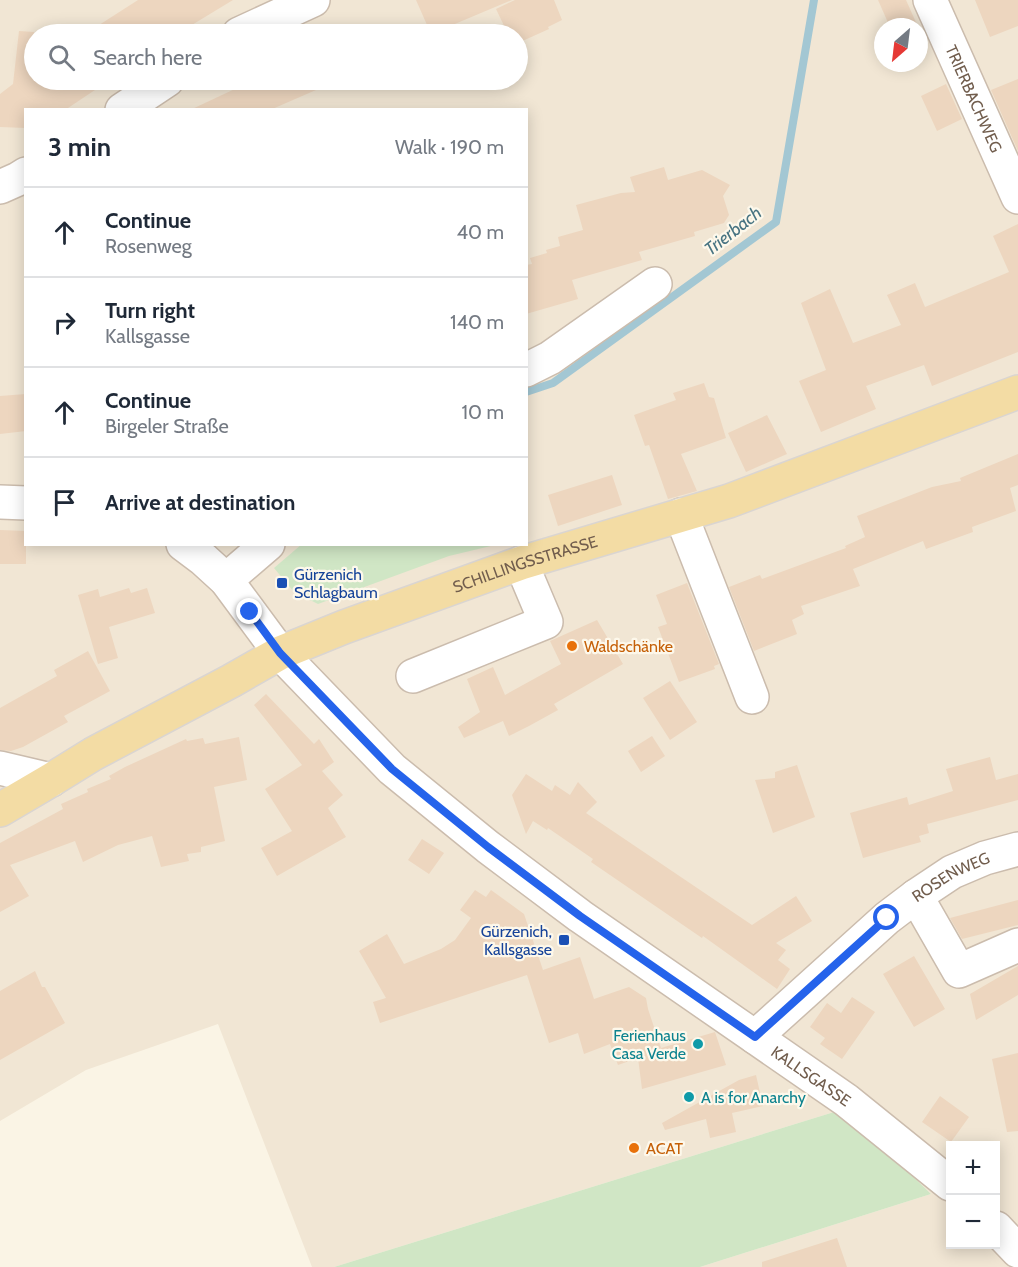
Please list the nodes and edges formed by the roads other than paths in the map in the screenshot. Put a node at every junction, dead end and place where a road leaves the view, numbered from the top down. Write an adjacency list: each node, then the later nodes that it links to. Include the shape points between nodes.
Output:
1 (313, 0): 3 (street)
2 (930, 0): 8 (street, TRIERBACHWEG)
3 (260, 24)
4 (152, 90): 5 (street)
5 (125, 108)
6 (24, 175): 7 (street)
7 (0, 187)
8 (1018, 197)
9 (655, 285): 10 (street)
10 (528, 369)
11 (1018, 392): 14 (main road, SCHILLINGSSTRASSE, via 729,501)
12 (0, 502): 13 (street)
13 (24, 503)
14 (681, 515): 17 (main road, SCHILLINGSSTRASSE); 21 (street)
15 (186, 546): 18 (street, KALLSGASSE)
16 (266, 546): 18 (street)
17 (521, 563): 19 (main road, SCHILLINGSSTRASSE); 20 (street, via 546,622)
18 (226, 580): 19 (street, KALLSGASSE)
19 (280, 653): 23 (main road, SCHILLINGSSTRASSE); 28 (street, KALLSGASSE, via 392,769 488,847)
20 (413, 676)
21 (752, 697)
22 (0, 768): 23 (street)
23 (51, 780): 24 (main road, SCHILLINGSSTRASSE)
24 (0, 810)
25 (1018, 849): 26 (street, ROSENWEG, via 952,872)
26 (916, 896): 27 (street, via 959,971); 28 (street, ROSENWEG)
27 (1018, 945)
28 (755, 1037): 29 (street, KALLSGASSE, via 846,1100)
29 (946, 1180)
30 (1010, 1236): 31 (street)
31 (1001, 1267)

